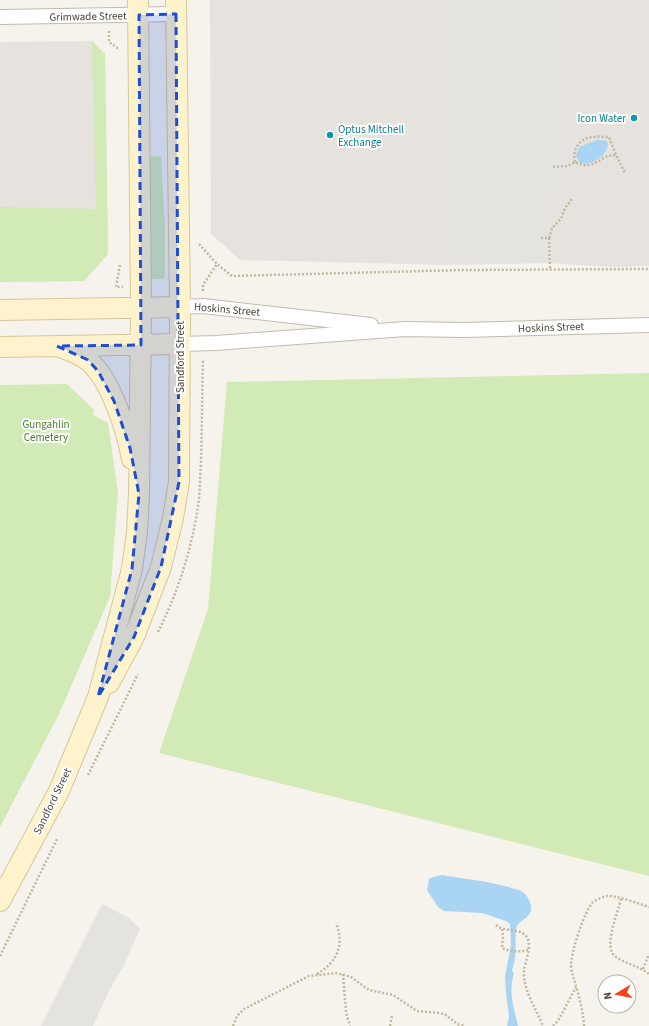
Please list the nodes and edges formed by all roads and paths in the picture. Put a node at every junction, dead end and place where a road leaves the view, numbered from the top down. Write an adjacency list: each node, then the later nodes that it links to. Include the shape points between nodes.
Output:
1 (138, 7): 2 (street, Grimwade Street); 3 (street, Grimwade Street); 17 (main road, Sandford Street)
2 (176, 7): 16 (main road, Sandford Street)
3 (0, 17)
4 (616, 155): 5 (path, via 608,155 589,166); 5 (path, via 609,137 592,137 581,141 575,148); 7 (path)
5 (575, 162): 6 (path, via 568,166)
6 (553, 167)
7 (625, 173)
8 (572, 199): 10 (path, via 561,219 552,228)
9 (541, 238): 10 (path)
10 (549, 238): 14 (path)
11 (199, 244): 12 (path)
12 (217, 264): 14 (path, via 232,276); 15 (path)
13 (649, 269): 14 (path)
14 (550, 270)
15 (203, 285)
16 (180, 307): 17 (main road, Hoskins Street); 20 (street, Hoskins Street, via 203,306); 21 (main road, Sandford Street)
17 (141, 308): 18 (main road, Hoskins Street); 22 (main road, Sandford Street)
18 (0, 310)
19 (649, 325): 20 (street, Hoskins Street)
20 (405, 329): 21 (street, Hoskins Street)
21 (180, 344): 22 (main road, Hoskins Street); 26 (main road, Sandford Street, via 179,482 173,518 161,568 134,637)
22 (141, 345): 23 (main road, Hoskins Street); 25 (main road, Sandford Street)
23 (57, 346): 24 (main road, Hoskins Street); 25 (main road, via 73,351 88,360 98,371 114,401 130,448)
24 (0, 347)
25 (139, 494): 26 (main road, Sandford Street, via 132,569)
26 (98, 698): 28 (main road, Sandford Street, via 59,791)
27 (622, 899): 29 (path); 35 (path, via 609,942 611,952 615,957); 39 (path, via 609,896 599,898 593,902 585,917 571,965 573,980)
28 (0, 901)
29 (649, 907)
30 (336, 923): 38 (path, via 340,931 340,946 334,960)
31 (496, 925): 32 (path)
32 (502, 929): 33 (path, via 520,932 527,938); 33 (path, via 502,948 517,952)
33 (528, 950): 47 (path, via 524,972 525,984)
34 (649, 954): 35 (path)
35 (643, 969): 37 (path)
36 (344, 974): 38 (path); 41 (path, via 369,990 393,995 417,1011 446,1015); 43 (path, via 346,1012)
37 (649, 974)
38 (317, 975): 42 (path, via 301,980 244,1009 237,1016)
39 (577, 987): 48 (path); 49 (path)
40 (392, 1016): 44 (path)
41 (457, 1024): 45 (path); 46 (path)
42 (233, 1026)
43 (350, 1026)
44 (390, 1026)
45 (453, 1026)
46 (465, 1026)
47 (543, 1026)
48 (553, 1026)
49 (584, 1026)

